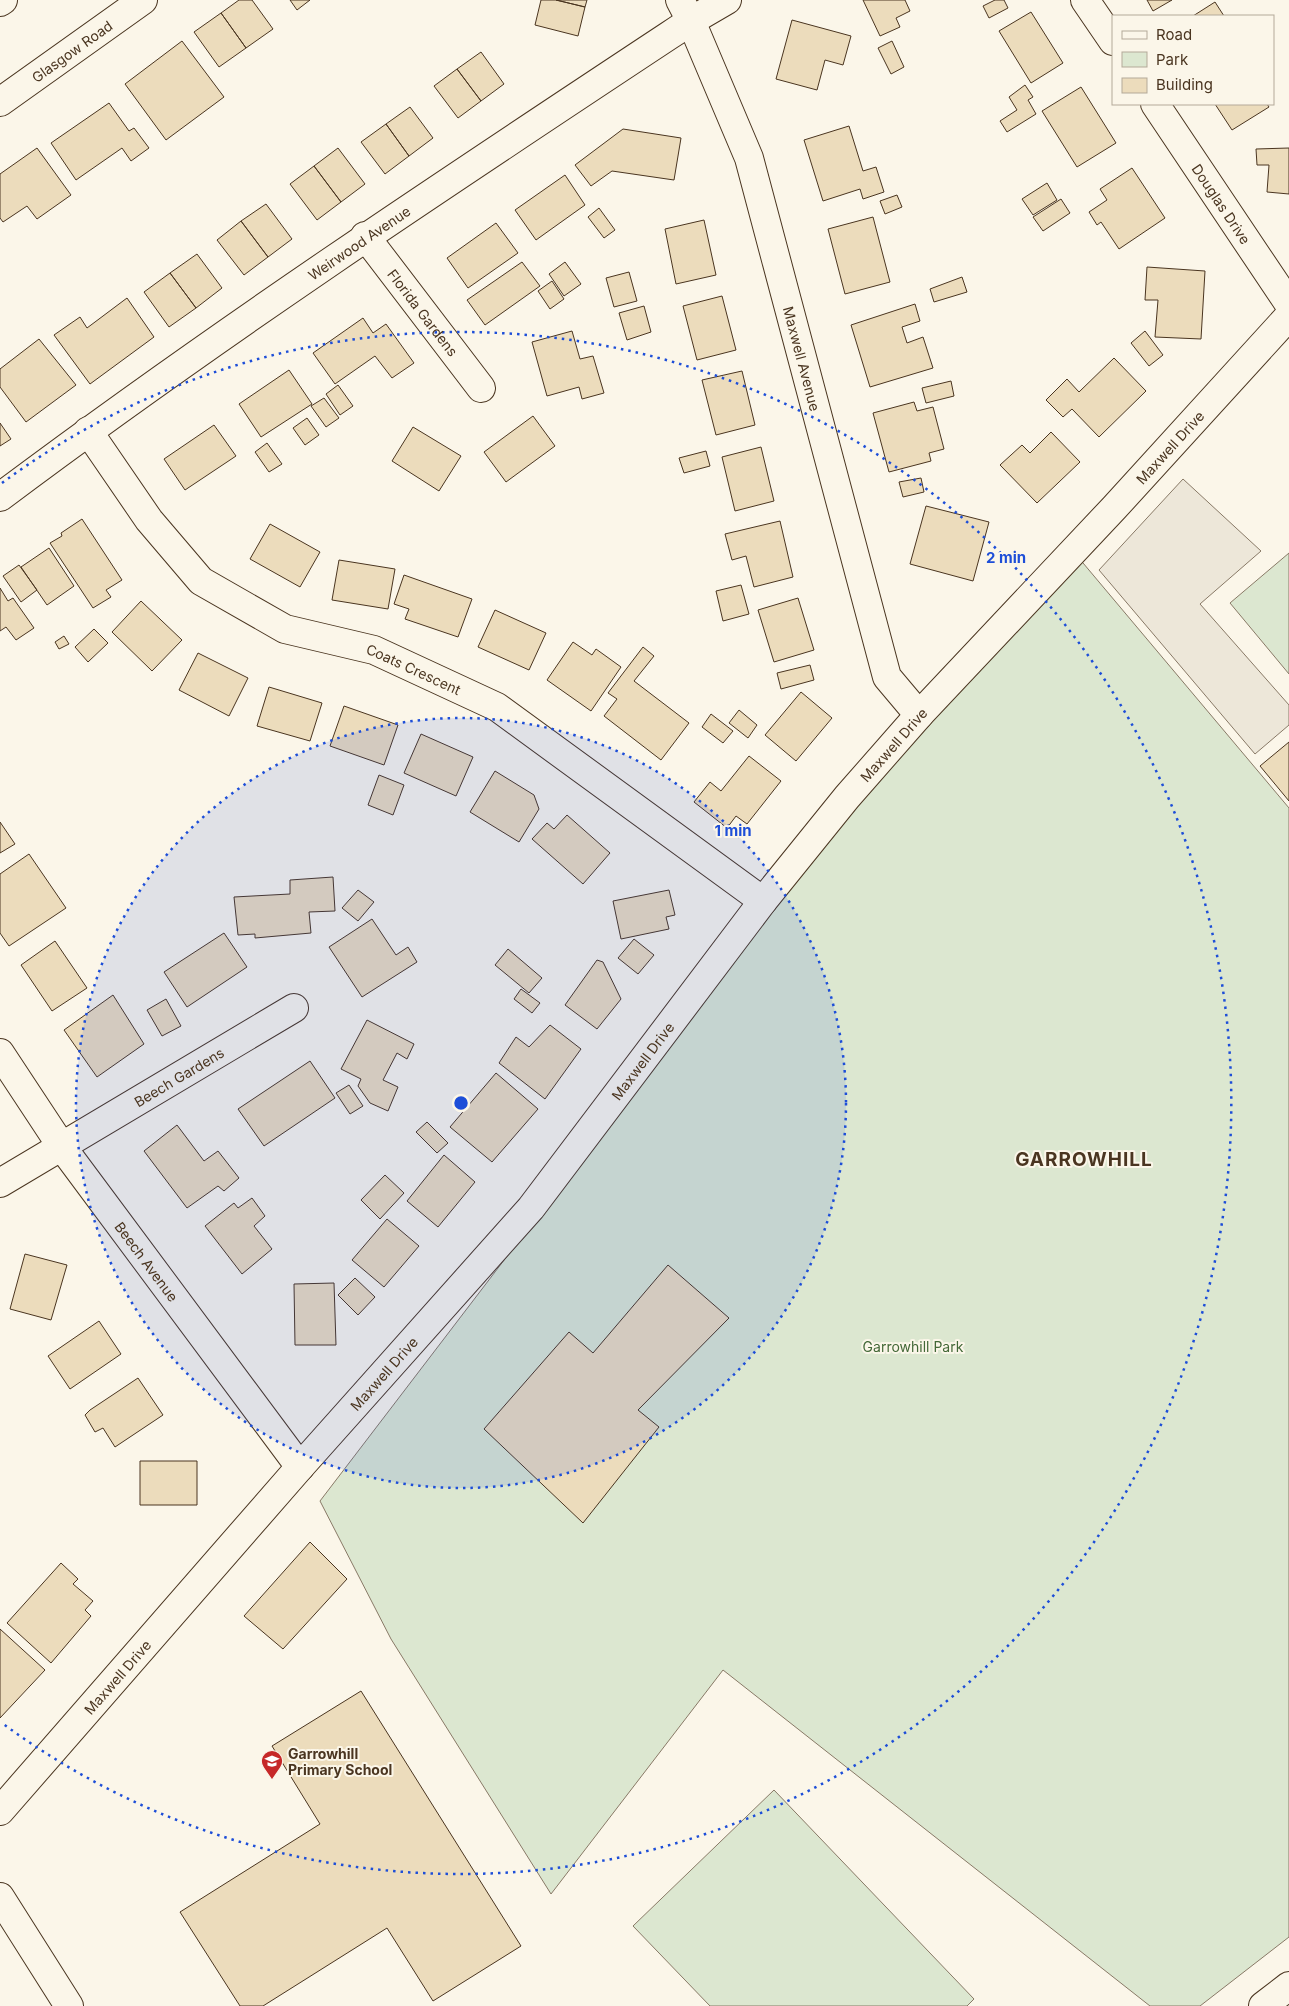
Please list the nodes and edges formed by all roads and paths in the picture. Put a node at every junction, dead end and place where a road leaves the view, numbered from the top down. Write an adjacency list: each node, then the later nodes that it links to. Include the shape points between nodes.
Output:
1 (143, 0): 6 (street, Glasgow Road)
2 (727, 0): 4 (street, Weirwood Avenue)
3 (1085, 0): 5 (street)
4 (685, 10): 8 (street, Weirwood Avenue); 14 (street, Maxwell Avenue, via 749,158 887,677)
5 (1112, 40)
6 (0, 102)
7 (1156, 105): 9 (street, Douglas Drive)
8 (365, 236): 11 (street, Florida Gardens); 12 (street, Weirwood Avenue)
9 (1289, 304)
10 (1289, 316): 14 (street, Maxwell Drive)
11 (481, 388)
12 (88, 431): 13 (street, Weirwood Avenue); 15 (street, Coats Crescent, via 149,520 201,581 284,629 374,650 497,707)
13 (0, 497)
14 (919, 715): 15 (street, Maxwell Drive)
15 (763, 901): 20 (street, Maxwell Drive, via 531,1208)
16 (294, 1008): 18 (street, Beech Gardens)
17 (0, 1053): 18 (street, Beech Avenue)
18 (62, 1146): 19 (street, Beech Gardens); 20 (street, Beech Avenue)
19 (0, 1183)
20 (300, 1467): 21 (street, Maxwell Drive)
21 (0, 1811)
22 (0, 1898): 24 (street)
23 (1289, 1986): 25 (street)
24 (69, 2006)
25 (1263, 2006)

